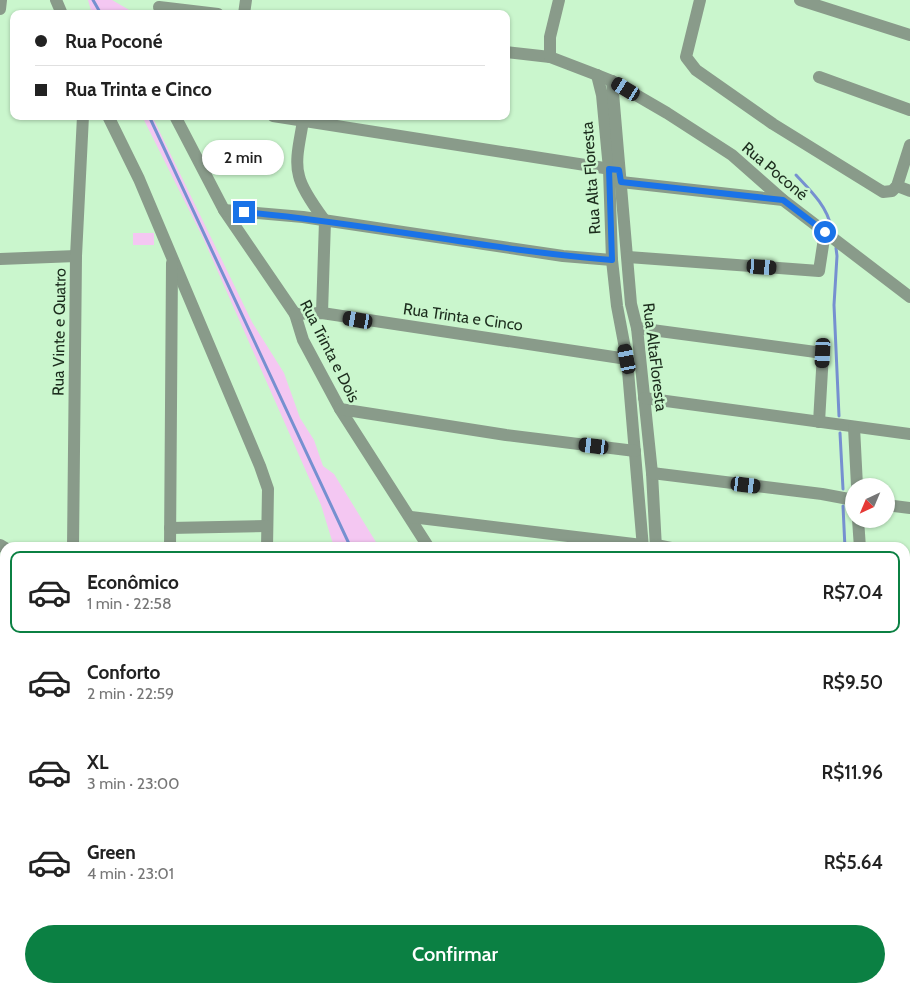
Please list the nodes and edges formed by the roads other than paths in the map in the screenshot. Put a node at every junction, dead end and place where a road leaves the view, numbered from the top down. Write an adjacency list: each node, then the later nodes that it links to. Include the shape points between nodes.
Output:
1 (1, 0): 6 (street)
2 (559, 0): 10 (street, via 550,37)
3 (700, 0): 21 (street, via 686,57 696,70 773,124 883,192 892,191)
4 (800, 0): 8 (street)
5 (158, 7): 7 (street)
6 (0, 9)
7 (184, 10)
8 (910, 35)
9 (510, 52): 10 (street, Rua Poconé)
10 (550, 57): 11 (street, Rua Poconé)
11 (598, 75): 13 (street, Rua Poconé); 20 (street, Rua Alta Floresta)
12 (819, 77): 14 (street)
13 (612, 81): 20 (street, Rua AltaFloresta); 23 (street, Rua Poconé, via 732,154)
14 (910, 110)
15 (83, 120): 27 (street, Rua Vinte e Quatro)
16 (110, 120): 28 (street)
17 (178, 120): 24 (street, Rua Trinta e Dois)
18 (303, 120): 20 (street); 25 (street, via 298,176)
19 (910, 145): 21 (street)
20 (616, 174): 23 (street); 29 (street, Rua AltaFloresta); 31 (street, Rua Alta Floresta)
21 (897, 186): 22 (street)
22 (910, 191)
23 (783, 200): 26 (street, Rua Poconé)
24 (224, 210): 25 (street); 35 (street, Rua Trinta e Dois)
25 (325, 221): 31 (street, via 563,256); 36 (street)
26 (825, 232): 29 (street, via 819,271); 32 (street, Rua Poconé)
27 (76, 256): 30 (street); 54 (street, Rua Vinte e Quatro)
28 (171, 256): 51 (street, via 260,466 268,489); 52 (street)
29 (628, 257): 33 (street, Rua AltaFloresta)
30 (0, 259)
31 (612, 260): 34 (street, Rua Alta Floresta)
32 (910, 297)
33 (631, 304): 34 (street); 37 (street, Rua AltaFloresta)
34 (617, 306): 38 (street, Rua Alta Floresta)
35 (295, 314): 36 (street, Rua Trinta e Cinco); 40 (street, Rua Trinta e Dois, via 303,340)
36 (322, 314): 38 (street, Rua Trinta e Cinco)
37 (637, 328): 39 (street, Rua AltaFloresta); 41 (street, via 823,353)
38 (627, 359): 44 (street, Rua Alta Floresta)
39 (644, 398): 41 (street); 45 (street, Rua AltaFloresta)
40 (340, 409): 44 (street, via 506,435); 50 (street, Rua Trinta e Dois)
41 (819, 422): 42 (street)
42 (854, 427): 43 (street); 46 (street)
43 (910, 434)
44 (635, 450): 59 (street, Rua Alta Floresta)
45 (652, 473): 47 (street); 60 (street, Rua AltaFloresta)
46 (857, 478)
47 (845, 498)
48 (895, 506): 49 (street)
49 (910, 508)
50 (411, 517): 57 (street, Rua Trinta e Dois); 58 (street)
51 (267, 526): 52 (street); 56 (street)
52 (170, 528): 55 (street)
53 (859, 528): 61 (street)
54 (73, 542)
55 (170, 542)
56 (267, 542)
57 (426, 542)
58 (616, 542)
59 (648, 542)
60 (649, 542)
61 (860, 542)

